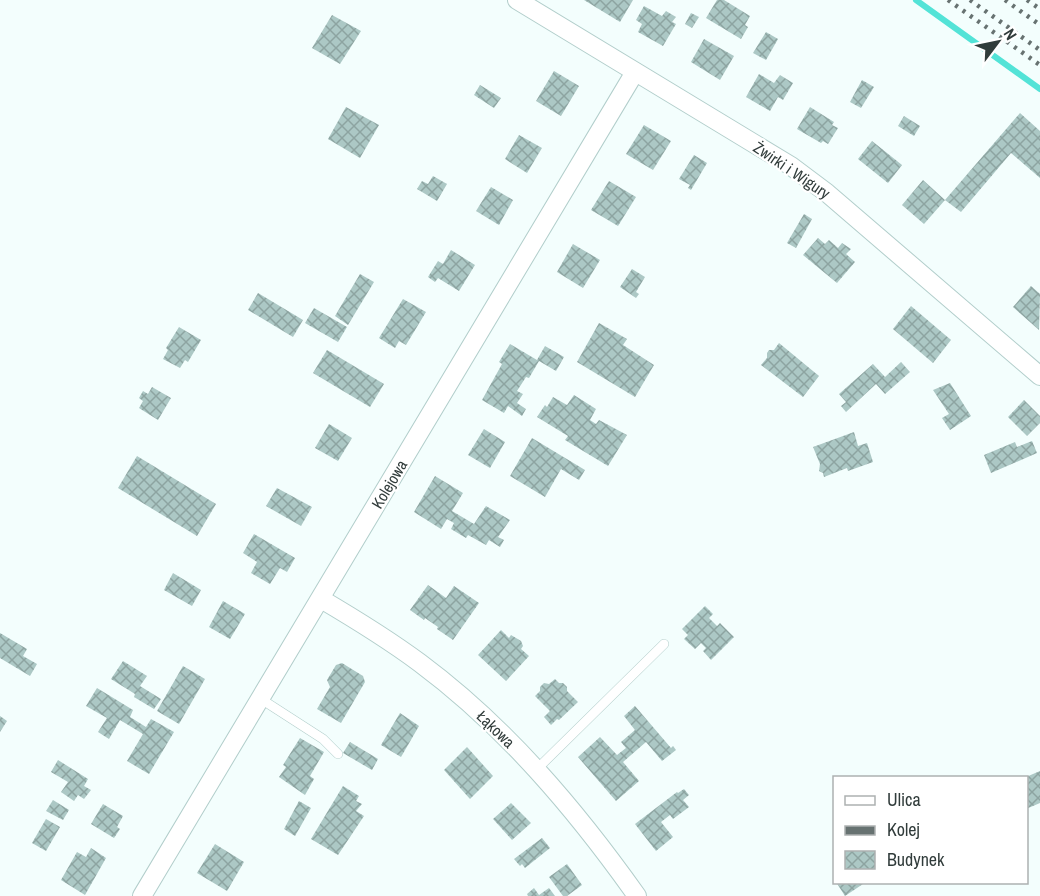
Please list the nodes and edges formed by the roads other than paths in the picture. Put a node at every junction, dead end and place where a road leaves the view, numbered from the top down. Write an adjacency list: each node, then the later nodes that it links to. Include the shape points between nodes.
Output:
1 (518, 0): 2 (street, Żwirki i Wigury)
2 (635, 72): 3 (street, Żwirki i Wigury, via 791,166 827,193); 4 (street, Kolejowa)
3 (1040, 376)
4 (321, 599): 6 (street, Kolejowa); 8 (street, Łąkowa, via 422,664)
5 (664, 644): 8 (lane)
6 (261, 699): 7 (lane); 9 (street, Kolejowa)
7 (338, 754)
8 (537, 770): 10 (street, Łąkowa, via 601,844)
9 (142, 896)
10 (637, 896)

